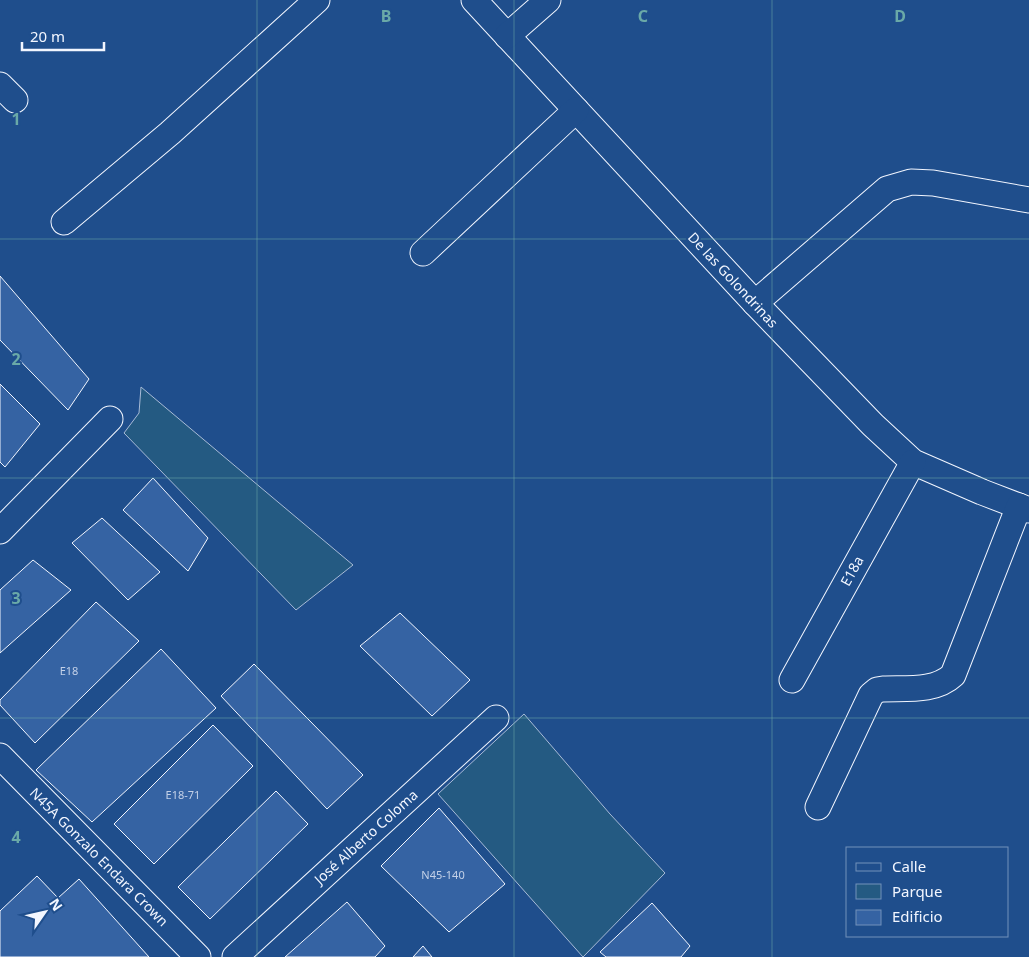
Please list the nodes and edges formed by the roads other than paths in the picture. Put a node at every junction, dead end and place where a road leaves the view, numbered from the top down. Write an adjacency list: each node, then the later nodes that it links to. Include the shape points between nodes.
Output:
1 (317, 0): 7 (street, via 170,133)
2 (474, 0): 4 (street, De las Golondrinas)
3 (548, 0): 4 (street)
4 (507, 36): 5 (street, De las Golondrinas)
5 (576, 110): 8 (street); 9 (street, De las Golondrinas)
6 (1029, 200): 9 (street, via 911,182 887,189)
7 (64, 222)
8 (423, 253)
9 (754, 303): 11 (street, De las Golondrinas)
10 (110, 419): 13 (street)
11 (913, 462): 12 (street, De las Golondrinas); 14 (street, E18a)
12 (1024, 508): 17 (street, via 953,675 946,682 934,686 883,689 871,695)
13 (0, 531)
14 (792, 680)
15 (496, 718): 19 (street, José Alberto Coloma)
16 (0, 756): 18 (street, N45A Gonzalo Endara Crown)
17 (818, 807)
18 (198, 957)
19 (235, 957)

